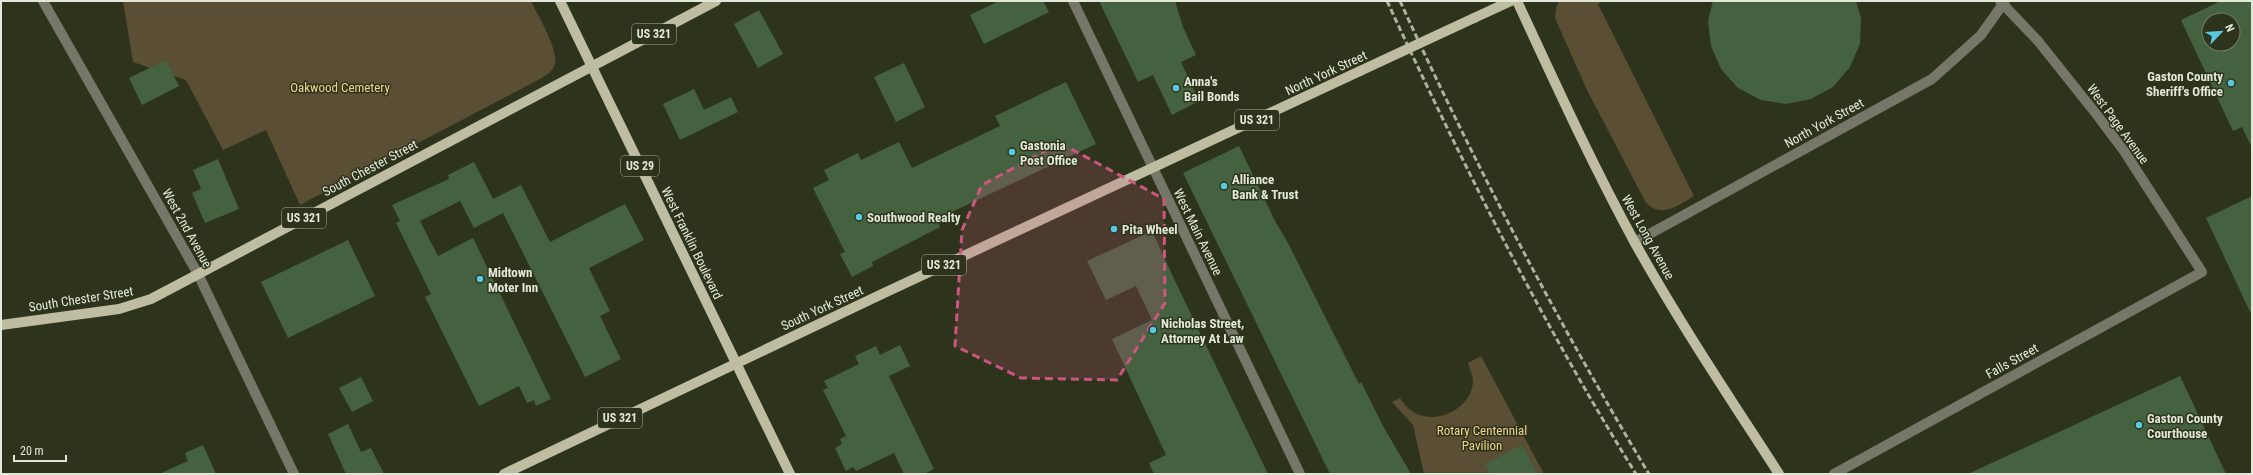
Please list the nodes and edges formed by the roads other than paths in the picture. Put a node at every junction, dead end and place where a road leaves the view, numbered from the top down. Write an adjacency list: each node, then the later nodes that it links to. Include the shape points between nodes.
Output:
1 (43, 1): 12 (street, West 2nd Avenue)
2 (560, 1): 8 (main road, West Franklin Boulevard / US 29)
3 (716, 1): 8 (main road, South Chester Street / US 321)
4 (1072, 1): 9 (street, West Main Avenue)
5 (1511, 1): 9 (main road, North York Street / US 321, bridge)
6 (1517, 1): 10 (main road, West Long Avenue, via 1580,139)
7 (2003, 2): 10 (street, North York Street, via 1976,39 1932,78); 11 (street, West Page Avenue, via 2097,115)
8 (592, 68): 12 (main road, South Chester Street / US 321); 14 (main road, West Franklin Boulevard / US 29)
9 (1153, 168): 14 (main road, South York Street / US 321); 18 (street, West Main Avenue)
10 (1635, 242): 19 (main road, West Long Avenue, via 1679,318)
11 (2202, 272): 20 (street, Falls Street)
12 (198, 274): 13 (main road, South Chester Street / US 321, via 151,299 132,305); 15 (street, West 2nd Avenue)
13 (1, 325)
14 (736, 363): 16 (main road, South York Street / US 321); 17 (main road, West Franklin Boulevard / US 29)
15 (294, 474)
16 (504, 474)
17 (790, 474)
18 (1300, 474)
19 (1779, 474)
20 (1834, 474)

